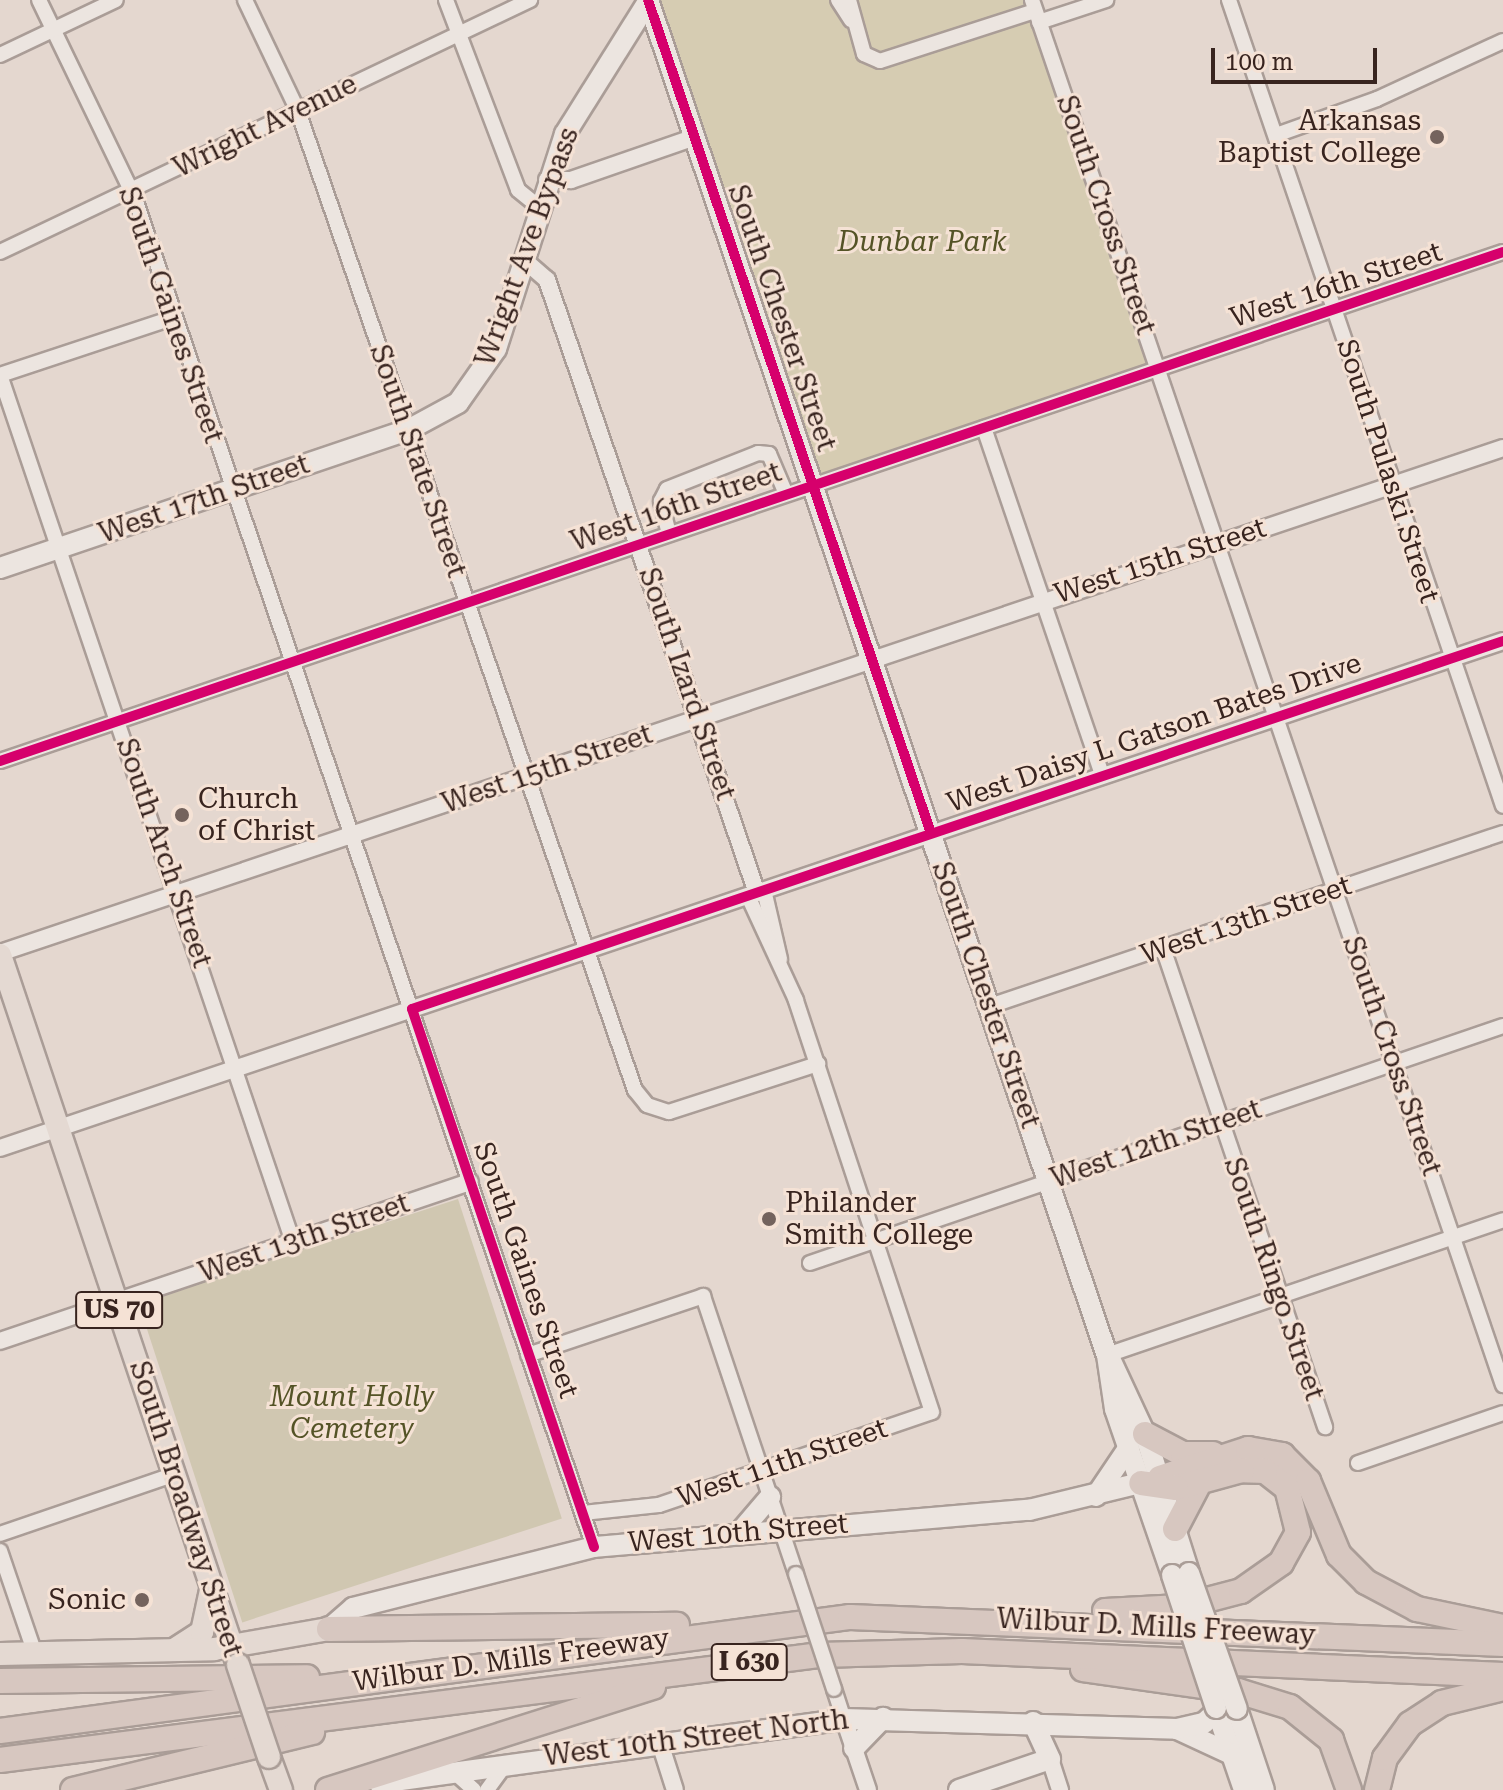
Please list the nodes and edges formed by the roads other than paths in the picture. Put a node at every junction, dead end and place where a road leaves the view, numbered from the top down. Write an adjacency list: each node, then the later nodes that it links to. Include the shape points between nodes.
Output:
1 (39, 0): 13 (street, South Gaines Street)
2 (116, 0): 13 (street)
3 (245, 0): 17 (street, South State Street)
4 (446, 0): 14 (street)
5 (530, 0): 14 (street, Wright Avenue)
6 (649, 0): 19 (main road, South Chester Street); 20 (main road, Wright Ave Bypass, via 588,89)
7 (838, 0): 12 (street)
8 (849, 0): 12 (street)
9 (1106, 0): 11 (street)
10 (1229, 0): 18 (street, South Pulaski Street)
11 (1035, 11): 12 (street, via 880,61 864,54); 28 (street, South Cross Street)
12 (851, 20)
13 (53, 30): 16 (street); 21 (street, South Gaines Street)
14 (462, 32): 17 (street, Wright Avenue); 22 (street, via 518,190)
15 (1503, 41): 18 (street, via 1377,99)
16 (0, 55)
17 (298, 111): 21 (street, Wright Avenue); 31 (street, South State Street)
18 (1276, 135): 26 (street, South Pulaski Street)
19 (695, 137): 20 (street, via 571,180); 33 (main road, South Chester Street)
20 (547, 180): 22 (main road, Wright Ave Bypass)
21 (131, 191): 23 (street, Wright Avenue); 27 (street, South Gaines Street)
22 (539, 207): 25 (main road, Wright Ave Bypass)
23 (0, 252)
24 (1503, 252): 26 (street, West 16th Street)
25 (523, 259): 31 (main road, Wright Ave Bypass, via 479,382 450,410); 39 (street, South Izard Street, via 547,280)
26 (1336, 313): 28 (street, West 16th Street); 34 (street, South Pulaski Street)
27 (172, 318): 29 (street); 35 (street, South Gaines Street)
28 (1158, 368): 30 (street, West 16th Street); 38 (street, South Cross Street)
29 (0, 375): 40 (street, South Arch Street)
30 (984, 428): 33 (street, West 16th Street); 42 (street)
31 (408, 430): 35 (main road, West 17th Street); 43 (street, South State Street)
32 (1503, 448): 34 (street, West 15th Street)
33 (813, 485): 36 (street, West 16th Street); 46 (main road, South Chester Street)
34 (1391, 486): 38 (street, West 15th Street); 45 (street, South Pulaski Street)
35 (231, 490): 40 (main road, West 17th Street); 47 (street, South Gaines Street)
36 (786, 494): 37 (street, West 16th Street); 37 (street, via 769,454 758,453 667,489 661,501)
37 (669, 534): 39 (street, West 16th Street)
38 (1217, 542): 42 (street, West 15th Street); 48 (street, South Cross Street)
39 (639, 545): 43 (street, West 16th Street); 49 (street, South Izard Street)
40 (59, 548): 41 (main road, West 17th Street); 50 (street, South Arch Street)
41 (0, 568)
42 (1043, 600): 46 (street, West 15th Street); 52 (street)
43 (466, 603): 47 (street, West 16th Street); 53 (street, South State Street)
44 (1503, 641): 45 (street, West Daisy L Gatson Bates Drive)
45 (1451, 658): 48 (street, West Daisy L Gatson Bates Drive); 54 (street, South Pulaski Street)
46 (873, 660): 49 (street, West 15th Street); 55 (main road, South Chester Street)
47 (292, 663): 50 (street, West 16th Street); 57 (street, South Gaines Street)
48 (1275, 716): 52 (street, West Daisy L Gatson Bates Drive); 58 (street, South Cross Street)
49 (699, 718): 53 (street, West 15th Street); 59 (street, South Izard Street)
50 (120, 720): 51 (street, West 16th Street); 60 (street, South Arch Street)
51 (0, 761)
52 (1102, 774): 55 (street, West Daisy L Gatson Bates Drive)
53 (526, 777): 57 (street, West 15th Street); 62 (street, South State Street)
54 (1503, 806)
55 (931, 833): 59 (street, West Daisy L Gatson Bates Drive); 64 (main road, South Chester Street)
56 (1503, 833): 58 (street, West 13th Street)
57 (352, 836): 60 (street, West 15th Street); 65 (street, South Gaines Street)
58 (1334, 890): 61 (street, West 13th Street); 67 (street, South Cross Street)
59 (756, 893): 62 (street, West Daisy L Gatson Bates Drive); 68 (street, South Izard Street, via 763,941 780,959)
60 (177, 894): 63 (street, West 15th Street); 69 (street, South Arch Street)
61 (1163, 948): 64 (street, West 13th Street); 70 (street, South Ringo Street)
62 (585, 950): 65 (street, West Daisy L Gatson Bates Drive); 68 (street, South State Street, via 631,1082 647,1105 677,1111)
63 (0, 954): 71 (main road, South Broadway Street / US 70)
64 (990, 1006): 73 (main road, South Chester Street)
65 (412, 1009): 69 (street, West Daisy L Gatson Bates Drive); 74 (street, South Gaines Street)
66 (1503, 1026): 67 (street, West 12th Street)
67 (1394, 1062): 70 (street, West 12th Street); 76 (street, South Cross Street)
68 (818, 1064): 77 (street, South Izard Street)
69 (237, 1068): 71 (street, West Daisy L Gatson Bates Drive); 78 (street, South Arch Street)
70 (1221, 1122): 73 (street, West 12th Street); 80 (street, South Ringo Street)
71 (58, 1128): 72 (street, West Daisy L Gatson Bates Drive); 81 (main road, South Broadway Street / US 70)
72 (0, 1148)
73 (1048, 1179): 77 (street, West 12th Street); 84 (main road, South Chester Street)
74 (470, 1182): 78 (street, West 13th Street); 83 (street, South Gaines Street)
75 (1503, 1220): 76 (street)
76 (1455, 1236): 80 (street); 85 (street, South Cross Street)
77 (875, 1240): 79 (street, West 12th Street); 86 (street, South Izard Street)
78 (293, 1242): 81 (street, West 13th Street)
79 (810, 1263)
80 (1280, 1296): 84 (street); 88 (street, South Ringo Street)
81 (117, 1303): 82 (street, West 13th Street); 93 (main road, South Broadway Street / US 70)
82 (0, 1341)
83 (528, 1355): 92 (street, via 703,1296); 98 (street, South Gaines Street)
84 (1107, 1355): 89 (main road, South Chester Street)
85 (1503, 1385)
86 (932, 1412): 92 (street, West 11th Street)
87 (1503, 1413): 91 (street)
88 (1325, 1427)
89 (1137, 1441): 90 (highway, via 1183,1454); 94 (main road, South Chester Street); 97 (main road)
90 (1231, 1453): 94 (highway); 109 (highway, via 1260,1449 1289,1459 1308,1481 1339,1555 1380,1592 1433,1614)
91 (1358, 1463)
92 (761, 1470): 96 (street); 98 (street, West 11th Street, via 640,1510)
93 (175, 1474): 102 (street); 106 (main road, South Broadway Street / US 70)
94 (1154, 1483): 95 (highway); 97 (main road, West 10th Street); 100 (main road, South Chester Street); 105 (main road, South Chester Street)
95 (1198, 1485): 100 (highway); 107 (highway, via 1253,1469 1283,1483 1299,1525 1281,1563 1241,1591 1180,1607)
96 (770, 1497): 99 (street); 101 (main road)
97 (1094, 1498): 99 (main road, West 10th Street, via 1029,1510)
98 (583, 1513): 103 (street, South Gaines Street)
99 (781, 1529): 101 (main road, West 10th Street); 125 (street, bridge)
100 (1175, 1529): 105 (main road, South Chester Street)
101 (741, 1531): 103 (main road, West 10th Street)
102 (0, 1534)
103 (594, 1547): 110 (main road, West 10th Street, via 353,1608)
104 (0, 1551): 113 (street)
105 (1180, 1574): 123 (main road, South Chester Street, bridge)
106 (212, 1585): 112 (main road, via 202,1632); 116 (main road, South Broadway Street / US 70)
107 (939, 1616): 108 (highway, Wilbur D. Mills Freeway / I 630); 111 (highway, Wilbur D. Mills Freeway / I 630)
108 (760, 1627): 110 (highway); 119 (highway, Wilbur D. Mills Freeway / I 630)
109 (1503, 1627)
110 (329, 1629): 116 (main road)
111 (1503, 1644)
112 (170, 1650): 113 (main road); 116 (main road)
113 (34, 1651): 115 (main road)
114 (962, 1651): 117 (highway, Wilbur D. Mills Freeway / I 630); 118 (highway, Wilbur D. Mills Freeway / I 630); 148 (highway, via 1279,1702 1331,1740)
115 (0, 1654)
116 (235, 1656): 138 (main road, South Broadway Street / US 70, bridge)
117 (767, 1660): 122 (highway, Wilbur D. Mills Freeway / I 630); 139 (highway, via 599,1700)
118 (1503, 1675)
119 (377, 1678): 120 (highway); 129 (highway, Wilbur D. Mills Freeway / I 630)
120 (0, 1681)
121 (1503, 1688): 149 (highway, via 1460,1697 1416,1718 1390,1749)
122 (489, 1694): 134 (highway, Wilbur D. Mills Freeway / I 630); 137 (highway)
123 (1226, 1707): 128 (main road); 132 (main road, South Chester Street); 147 (main road, South Chester Street)
124 (883, 1718): 125 (main road, West 10th Street North); 126 (main road, West 10th Street North); 131 (main road)
125 (844, 1719): 130 (main road, West 10th Street North); 131 (street)
126 (1033, 1722): 127 (main road, West 10th Street North); 133 (main road)
127 (1062, 1723): 128 (main road, West 10th Street North); 133 (main road)
128 (1177, 1729): 132 (main road)
129 (0, 1731)
130 (659, 1740): 135 (main road, West 10th Street North); 142 (street)
131 (854, 1748): 143 (street)
132 (1231, 1754): 146 (main road, South Chester Street)
133 (1050, 1759): 144 (main road); 145 (street)
134 (0, 1760)
135 (514, 1760): 136 (main road, West 10th Street North); 141 (street)
136 (453, 1770): 139 (main road, West 10th Street North); 140 (street)
137 (73, 1790)
138 (281, 1790)
139 (330, 1790)
140 (474, 1790)
141 (487, 1790)
142 (675, 1790)
143 (868, 1790)
144 (959, 1790)
145 (1060, 1790)
146 (1244, 1790)
147 (1264, 1790)
148 (1349, 1790)
149 (1377, 1790)

